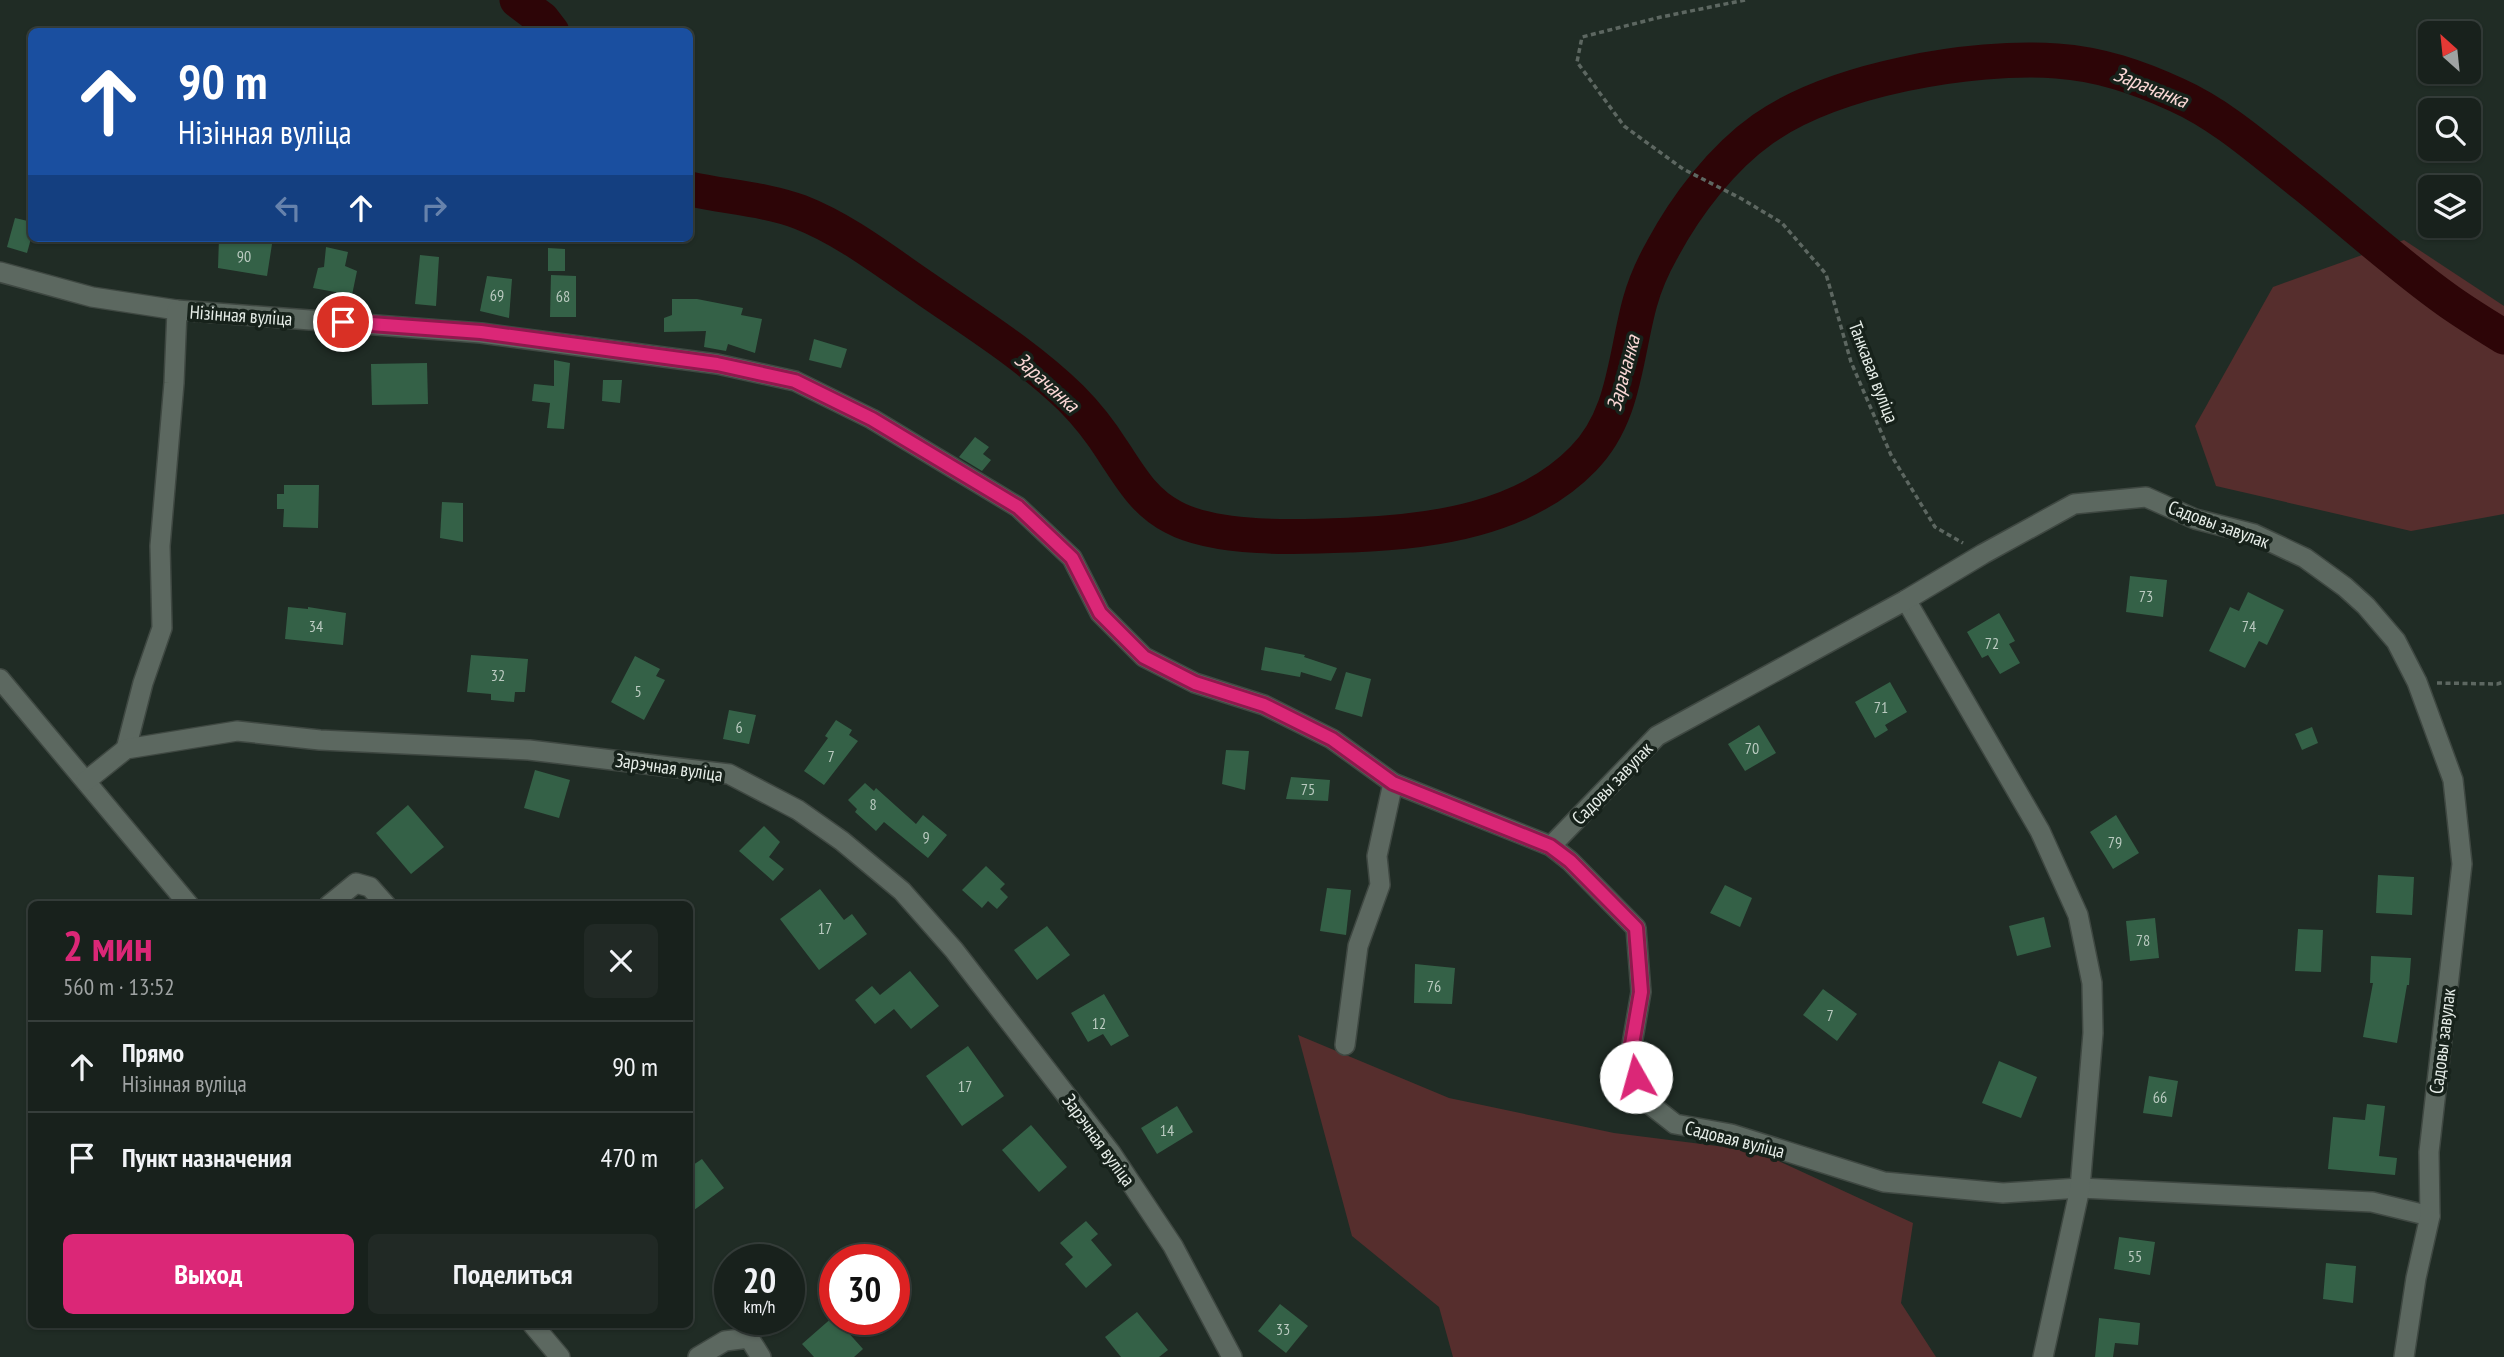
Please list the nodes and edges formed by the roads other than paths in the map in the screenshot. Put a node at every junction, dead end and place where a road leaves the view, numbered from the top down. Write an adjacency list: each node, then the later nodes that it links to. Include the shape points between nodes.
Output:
1 (0, 272): 2 (street, Нізінная вуліца, via 92,297)
2 (177, 310): 5 (street, via 160,546 162,628); 7 (street, Нізінная вуліца, via 481,332 717,364 795,381 872,419 1018,507 1072,558 1100,613 1144,657 1195,683 1264,705 1332,739)
3 (1906, 600): 8 (street, Садовы завулак, via 1657,736); 13 (street, via 2040,831 2078,915 2092,983 2094,1033); 14 (street, Садовы завулак, via 2074,505 2146,497 2195,519 2254,534 2305,558 2366,606 2396,641 2417,682 2452,780 2462,864 2429,1152)
4 (0, 679): 6 (street)
5 (126, 748): 6 (street); 19 (street, Зарэчная вуліца, via 237,731 320,740 529,750 729,774 798,810 902,891 999,1005 1118,1163 1173,1246)
6 (86, 781): 9 (street)
7 (1393, 783): 8 (street, Нізінная вуліца); 12 (street, via 1377,856 1380,885 1358,946)
8 (1550, 846): 13 (street, Садовая вуліца, via 1636,928 1641,992 1630,1056 1642,1098 1675,1124 1731,1134 1884,1182 2003,1193)
9 (186, 901)
10 (334, 901): 11 (street, via 356,883 370,887)
11 (382, 901)
12 (1345, 1045)
13 (2080, 1188): 14 (street, Садовая вуліца, via 2372,1202); 20 (street)
14 (2430, 1216): 21 (street, Садовы завулак)
15 (536, 1328): 16 (street)
16 (560, 1357)
17 (698, 1357): 18 (street, via 725,1341 749,1338)
18 (761, 1357)
19 (1233, 1357)
20 (2043, 1357)
21 (2404, 1357)

